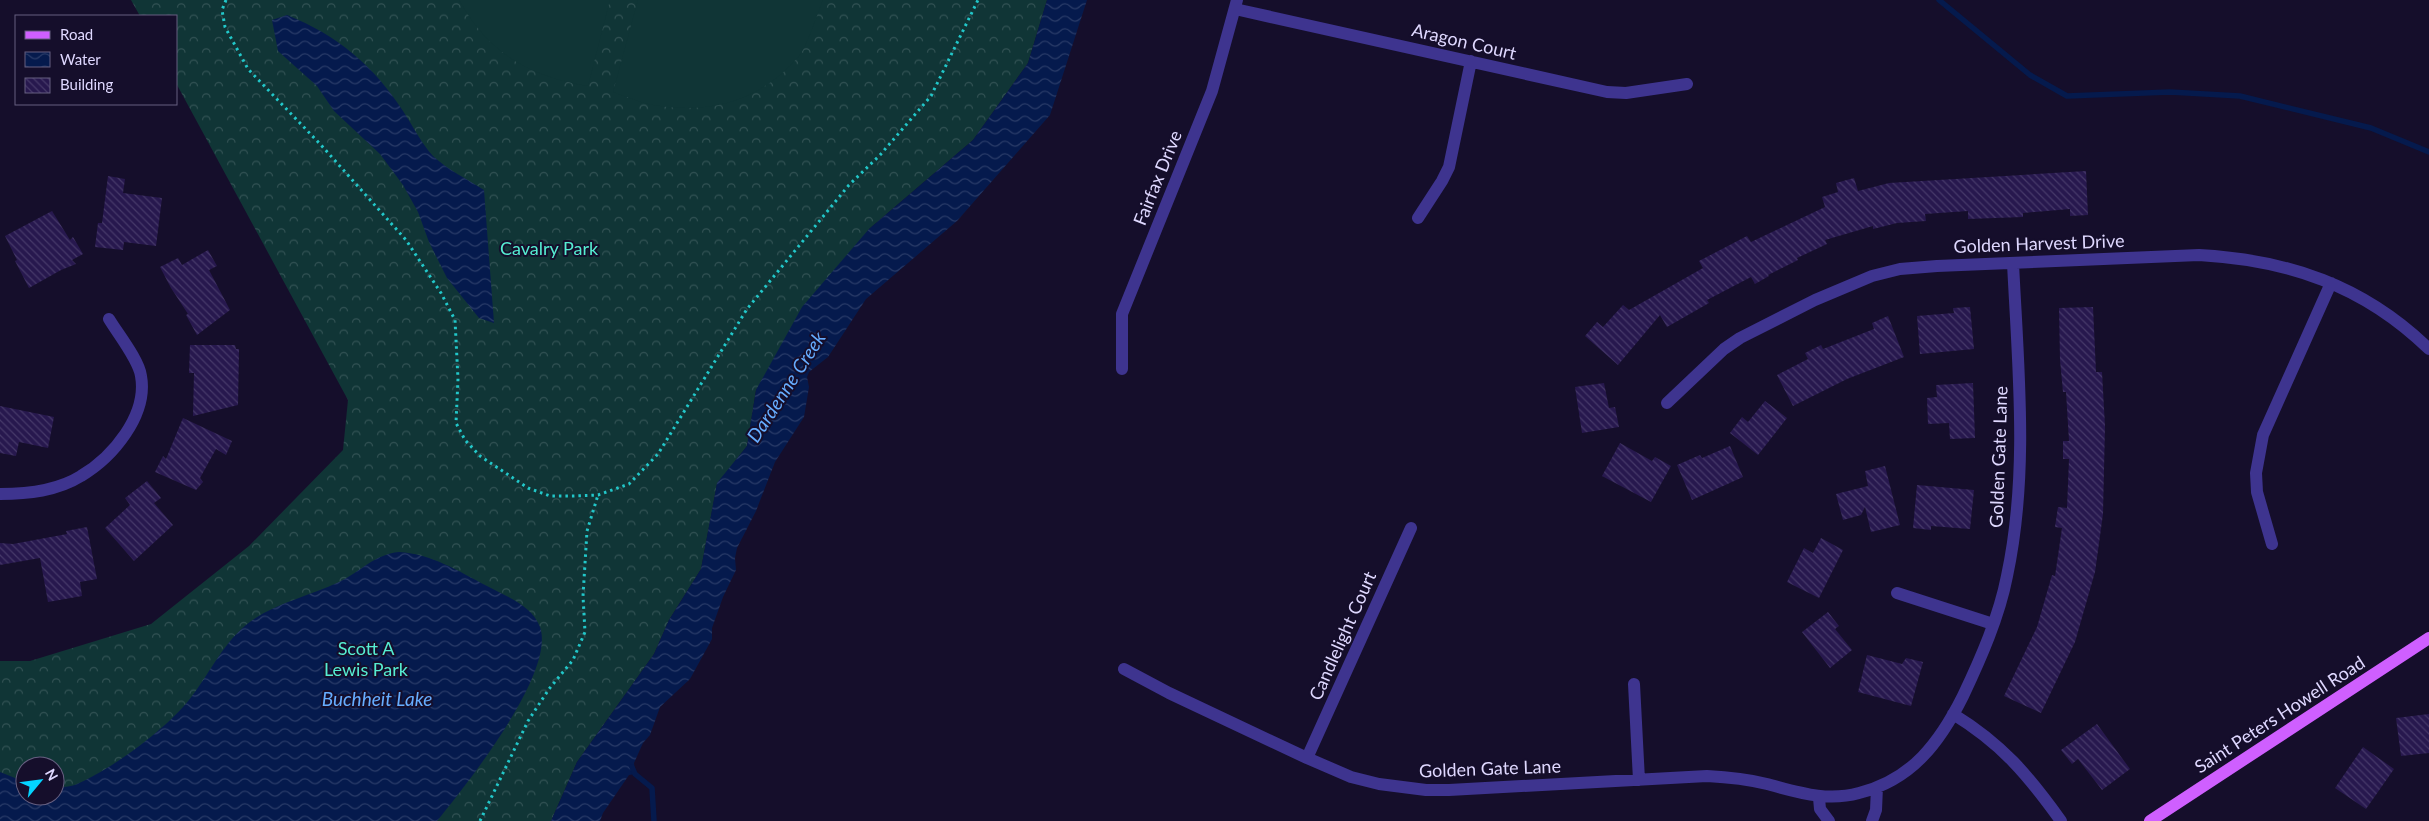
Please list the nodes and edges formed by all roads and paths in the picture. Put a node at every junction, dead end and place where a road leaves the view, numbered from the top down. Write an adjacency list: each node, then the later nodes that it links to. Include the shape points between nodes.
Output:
1 (226, 0): 14 (path, via 222,10 225,27 248,69 406,240 441,293 455,320 456,423 465,440 480,456 528,488 550,496)
2 (978, 0): 14 (path, via 931,96 849,185 747,309 658,454 629,484)
3 (1236, 5): 4 (street, Aragon Court); 11 (street, Fairfax Drive, via 1212,91 1122,314)
4 (1471, 61): 5 (street, Aragon Court, via 1607,92 1626,93); 6 (street, via 1448,167)
5 (1687, 84)
6 (1418, 218)
7 (2013, 263): 8 (street, Golden Harvest Drive, via 2199,255 2238,257 2269,262); 12 (street, Golden Harvest Drive, via 1900,269 1844,287 1740,338); 18 (street, Golden Gate Lane, via 2020,401 2019,488 2013,547)
8 (2331, 283): 10 (street, Golden Harvest Drive, via 2392,318); 16 (street, via 2263,435 2256,473 2257,492)
9 (110, 319): 13 (street, via 141,374 142,394 135,417 122,439 81,476 54,488 26,494)
10 (2429, 349)
11 (1122, 369)
12 (1667, 403)
13 (0, 494)
14 (598, 495): 27 (path, via 586,531 585,632 573,660 528,721)
15 (1411, 528): 23 (street, Candlelight Court)
16 (2272, 544)
17 (1897, 594): 18 (street)
18 (1993, 624): 22 (street, Golden Gate Lane)
19 (2429, 638): 31 (main road, Saint Peters Howell Road)
20 (1124, 669): 23 (street, Golden Gate Lane)
21 (1634, 684): 24 (street)
22 (1953, 714): 25 (street, Golden Gate Lane, via 1920,762); 30 (street, via 2004,751 2028,776)
23 (1307, 758): 24 (street, Golden Gate Lane, via 1351,777 1426,790)
24 (1638, 780): 26 (street, Golden Gate Lane, via 1730,777)
25 (1877, 787): 26 (street, Golden Gate Lane, via 1858,794); 29 (street)
26 (1819, 798): 28 (street, via 1820,809)
27 (480, 821)
28 (1829, 821)
29 (1872, 821)
30 (2061, 821)
31 (2150, 821)

